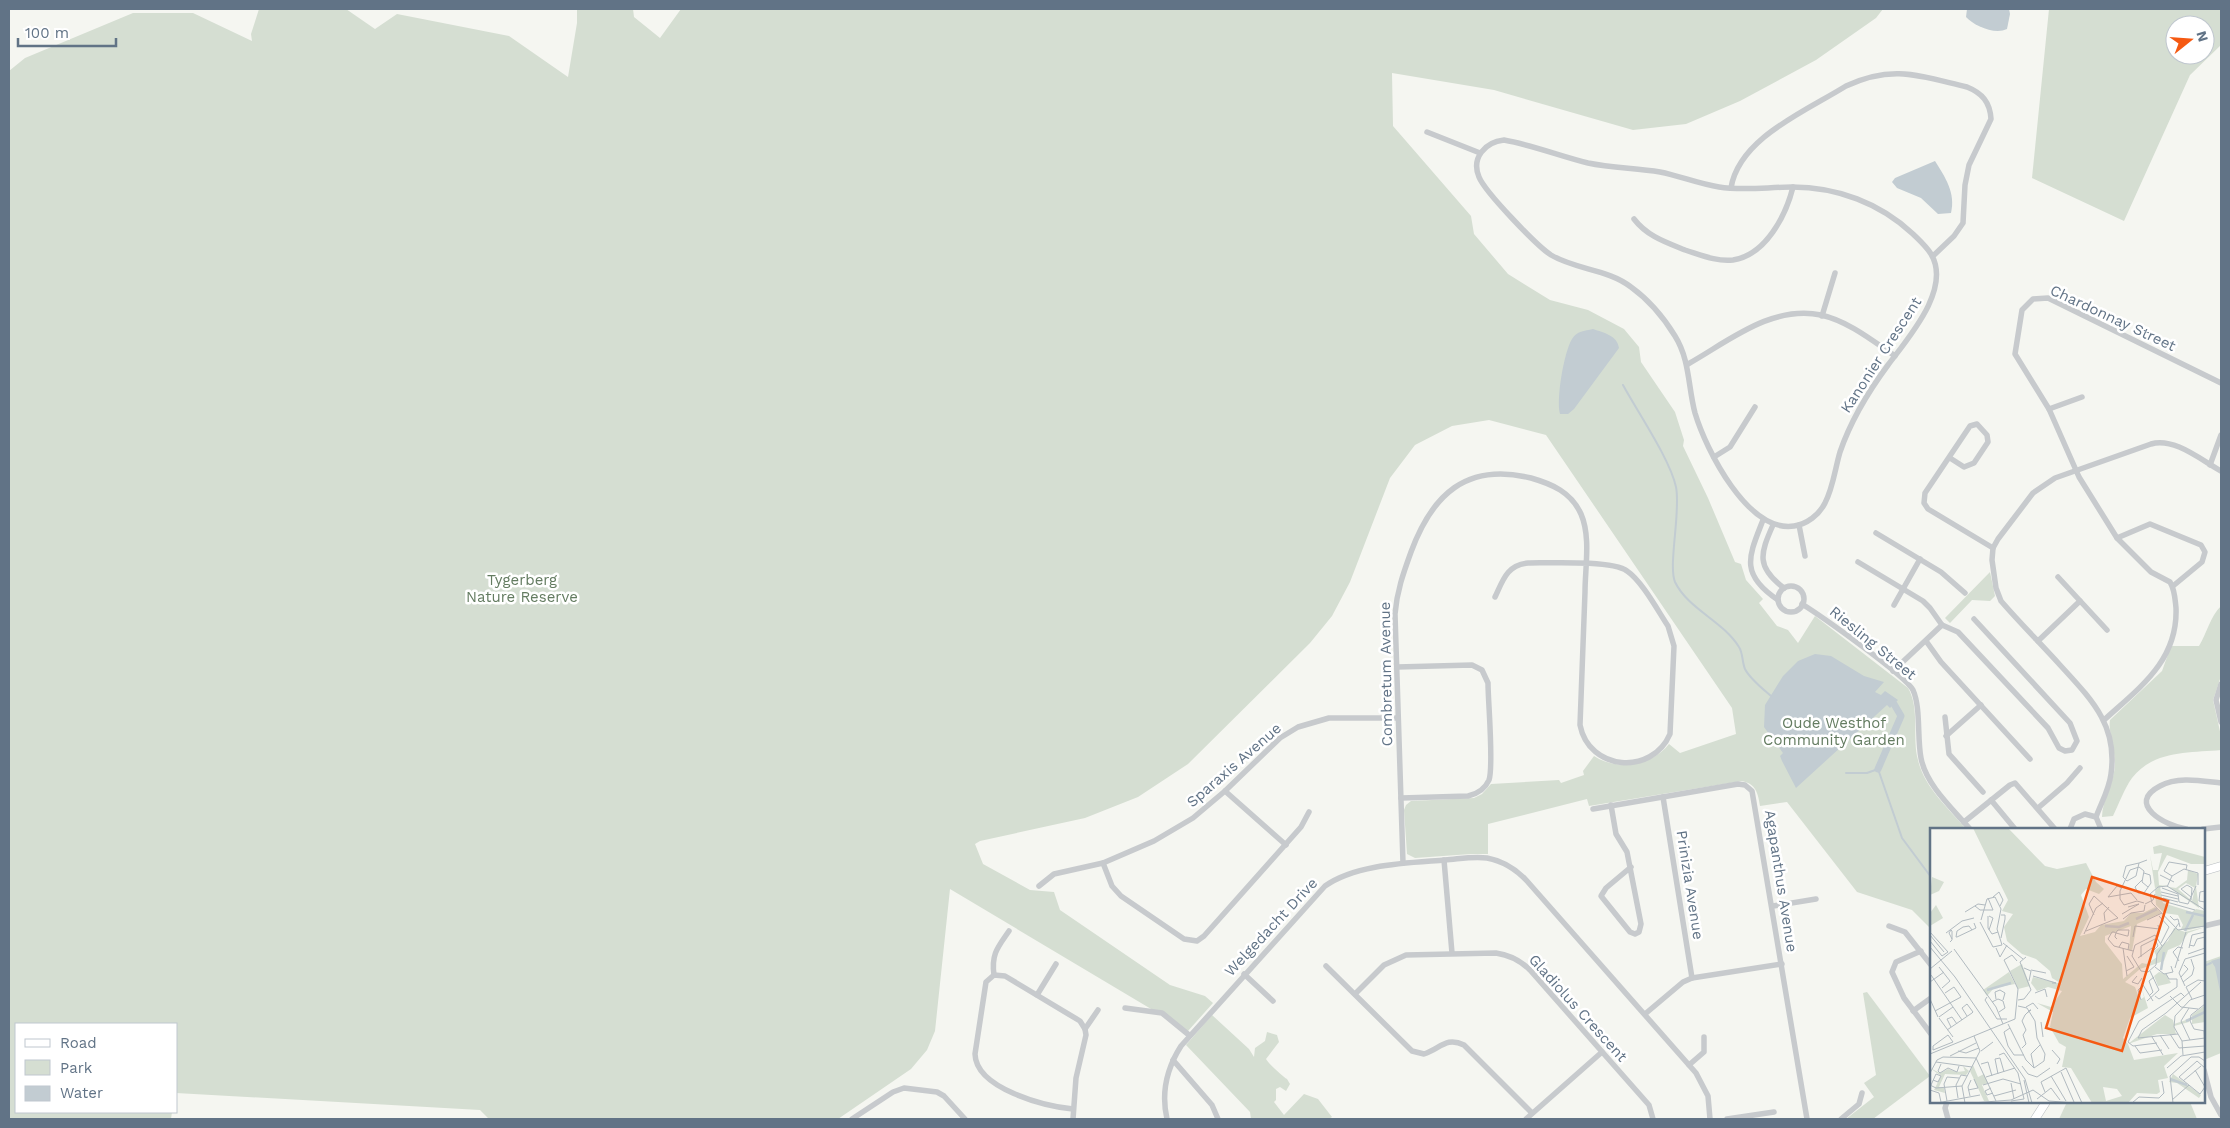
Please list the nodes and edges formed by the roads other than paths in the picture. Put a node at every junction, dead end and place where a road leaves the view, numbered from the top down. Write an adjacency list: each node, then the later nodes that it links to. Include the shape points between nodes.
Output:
1 (1427, 132): 2 (street)
2 (1480, 153): 4 (street, via 1488,145 1504,140 1587,163 1650,170); 10 (street, via 1477,170 1482,184 1535,243 1559,260 1612,276 1632,288 1652,306 1677,338)
3 (1793, 187): 4 (street); 5 (street, via 1784,211 1768,237 1753,252 1733,260 1712,259 1667,243 1642,229); 6 (street, via 1836,192 1880,209 1912,233)
4 (1731, 188): 6 (street, via 1745,154 1760,140 1862,79 1897,73 1967,87 1984,97 1991,119 1969,165 1963,223)
5 (1634, 219)
6 (1933, 256): 9 (street, Kanonier Crescent, via 1935,292)
7 (1834, 274): 8 (street)
8 (1822, 316): 9 (street, via 1859,333); 10 (street, via 1799,313 1759,322)
9 (1895, 356): 23 (street, Kanonier Crescent, via 1869,391 1851,426 1826,502 1812,518)
10 (1688, 364): 16 (street, via 1696,416)
11 (2221, 383): 14 (street, Chardonnay Street, via 2052,300 2037,298 2022,310 2014,351)
12 (2082, 397): 14 (street)
13 (1755, 407): 16 (street, via 1730,447)
14 (2049, 409): 19 (street, Chardonnay Street)
15 (2221, 435): 18 (street)
16 (1714, 458): 21 (street, via 1738,494)
17 (1950, 458): 17 (street, via 1970,426 1978,424 1982,427 1988,442 1974,463 1964,467); 26 (street, via 1925,493 1924,503 1928,509)
18 (2210, 464): 19 (street, via 2172,444 2159,442); 20 (street)
19 (2076, 471): 25 (street, Chardonnay Street); 26 (street, via 2050,480 2037,490)
20 (2221, 471)
21 (1763, 520): 22 (street); 37 (street, via 1750,563 1753,575)
22 (1773, 524): 23 (street); 33 (street, via 1762,551 1762,562 1769,576)
23 (1799, 525): 27 (street)
24 (1876, 533): 28 (street)
25 (2117, 538): 32 (street, Chardonnay Street, via 2151,572); 32 (street, via 2150,524 2201,545 2205,552 2202,562)
26 (1993, 548): 44 (street, via 1999,597)
27 (1805, 556)
28 (1920, 559): 34 (street); 35 (street)
29 (1858, 562): 34 (street)
30 (1586, 564): 30 (street, Combretum Avenue, via 1582,731 1590,748 1605,759 1625,762 1646,758 1662,747 1671,729 1672,636 1629,572 1615,565); 36 (street, via 1520,564 1505,574); 46 (street, Combretum Avenue, via 1583,520 1573,501 1558,488 1546,482 1507,474 1488,475 1460,484 1427,515 1397,591)
31 (2058, 577): 38 (street)
32 (2173, 586): 52 (street, via 2175,623 2163,661 2148,680)
33 (1784, 588): 37 (street); 39 (street, via 1799,589)
34 (1903, 589): 40 (street); 42 (street, via 1926,604)
35 (1965, 592)
36 (1495, 597)
37 (1778, 600): 39 (street, via 1781,608 1788,612 1797,611)
38 (2080, 601): 43 (street); 44 (street)
39 (1802, 604): 47 (street, Riesling Street)
40 (1894, 605)
41 (1974, 619): 42 (street, via 2070,723 2077,738 2074,748 2068,751 2059,748 2048,728 1966,639)
42 (1942, 625): 45 (street)
43 (2107, 630)
44 (2038, 641): 52 (street, via 2090,698)
45 (1926, 642): 47 (street); 49 (street)
46 (1397, 666): 51 (street, Combretum Avenue); 61 (street, via 1476,666 1486,676 1488,693 1490,772 1484,788 1468,796)
47 (1893, 671): 68 (street, Riesling Street, via 1908,683 1915,695 1924,769)
48 (2221, 684): 53 (street, via 2216,700)
49 (1981, 705): 54 (street); 55 (street)
50 (1945, 717): 54 (street)
51 (1398, 718): 58 (street, Sparaxis Avenue, via 1329,718 1304,724 1280,738); 61 (street, Combretum Avenue)
52 (2104, 720): 67 (street, via 2111,743 2112,768)
53 (2221, 722)
54 (1946, 736): 59 (street, via 1950,756)
55 (2030, 758)
56 (2080, 768): 65 (street)
57 (2221, 783): 75 (street, via 2192,780 2168,783 2148,796 2146,804 2152,814)
58 (1226, 791): 77 (street); 79 (street, Sparaxis Avenue, via 1193,818 1154,841)
59 (1983, 792)
60 (1663, 797): 63 (street, Agapanthus Avenue); 86 (street, Agapanthus Avenue, via 1738,784 1750,788 1755,796); 99 (street, Prinizia Avenue)
61 (1401, 798): 80 (street, Combretum Avenue)
62 (1991, 800): 65 (street, via 2016,784); 68 (street); 71 (street)
63 (1611, 806): 64 (street, Agapanthus Avenue); 82 (street, via 1616,834 1627,852)
64 (1592, 808)
65 (2038, 808): 72 (street)
66 (1309, 812): 77 (street, via 1302,827)
67 (2096, 817): 73 (street, via 2088,814 2077,816); 74 (street)
68 (1964, 822): 70 (street, Riesling Street)
69 (2221, 826): 76 (street)
70 (1969, 828)
71 (2014, 828)
72 (2054, 828)
73 (2070, 828)
74 (2101, 828)
75 (2184, 828)
76 (2205, 829)
77 (1286, 846): 79 (street, via 1204,936 1194,941 1184,939 1122,896 1112,886)
78 (1444, 860): 80 (street, Welgedacht Drive); 92 (street); 107 (street, Welgedacht Drive, via 1487,858 1517,871)
79 (1103, 863): 84 (street, Sparaxis Avenue, via 1054,874)
80 (1403, 863): 97 (street, Welgedacht Drive, via 1354,872 1330,883)
81 (2221, 866): 83 (street)
82 (1631, 867): 82 (street, via 1641,924 1635,934 1601,896)
83 (2205, 870)
84 (1039, 886)
85 (1816, 900): 86 (street)
86 (1773, 906): 94 (street, Agapanthus Avenue)
87 (2221, 922): 89 (street)
88 (1889, 926): 91 (street, via 1905,932)
89 (2205, 926)
90 (1009, 931): 98 (street, via 996,949 992,962)
91 (1921, 951): 95 (street); 106 (street, via 1899,961 1892,969)
92 (1452, 953): 100 (street, Gladiolus Crescent, via 1412,954 1394,959); 112 (street, Gladiolus Crescent, via 1500,954 1520,962)
93 (1056, 964): 101 (street)
94 (1782, 964): 99 (street); 132 (street, Agapanthus Avenue)
95 (1930, 964)
96 (1326, 966): 100 (street)
97 (1244, 974): 103 (street); 110 (street, Welgedacht Drive)
98 (994, 975): 101 (street, via 1005,976); 119 (street, via 986,982 975,1054 978,1066 1006,1091)
99 (1692, 978): 107 (street)
100 (1355, 994): 121 (street, via 1414,1052 1428,1053 1447,1042 1464,1045)
101 (1037, 995): 108 (street, via 1080,1021)
102 (1930, 999): 106 (street)
103 (1273, 1001)
104 (1125, 1008): 110 (street, via 1162,1012)
105 (1098, 1010): 108 (street)
106 (1913, 1011): 109 (street)
107 (1645, 1014): 114 (street, Welgedacht Drive)
108 (1085, 1029): 119 (street)
109 (1930, 1033)
110 (1189, 1035): 113 (street, Welgedacht Drive)
111 (1704, 1037): 114 (street, via 1704,1052)
112 (1602, 1052): 121 (street); 129 (street, Gladiolus Crescent, via 1649,1105)
113 (1173, 1060): 126 (street, Welgedacht Drive, via 1166,1087); 127 (street, via 1212,1104)
114 (1689, 1065): 130 (street, Welgedacht Drive, via 1706,1090)
115 (2205, 1074): 122 (street, via 2211,1098)
116 (1862, 1093): 133 (street, via 1860,1104)
117 (2045, 1103): 135 (street)
118 (1946, 1105): 134 (street)
119 (1072, 1109): 125 (street)
120 (1774, 1112): 131 (street)
121 (1532, 1113): 128 (street)
122 (2221, 1115)
123 (852, 1119): 124 (street, via 904,1088 937,1092)
124 (965, 1119)
125 (1073, 1119)
126 (1167, 1119)
127 (1218, 1119)
128 (1526, 1119)
129 (1653, 1119)
130 (1710, 1119)
131 (1727, 1119)
132 (1808, 1119)
133 (1841, 1119)
134 (1948, 1119)
135 (2035, 1119)

